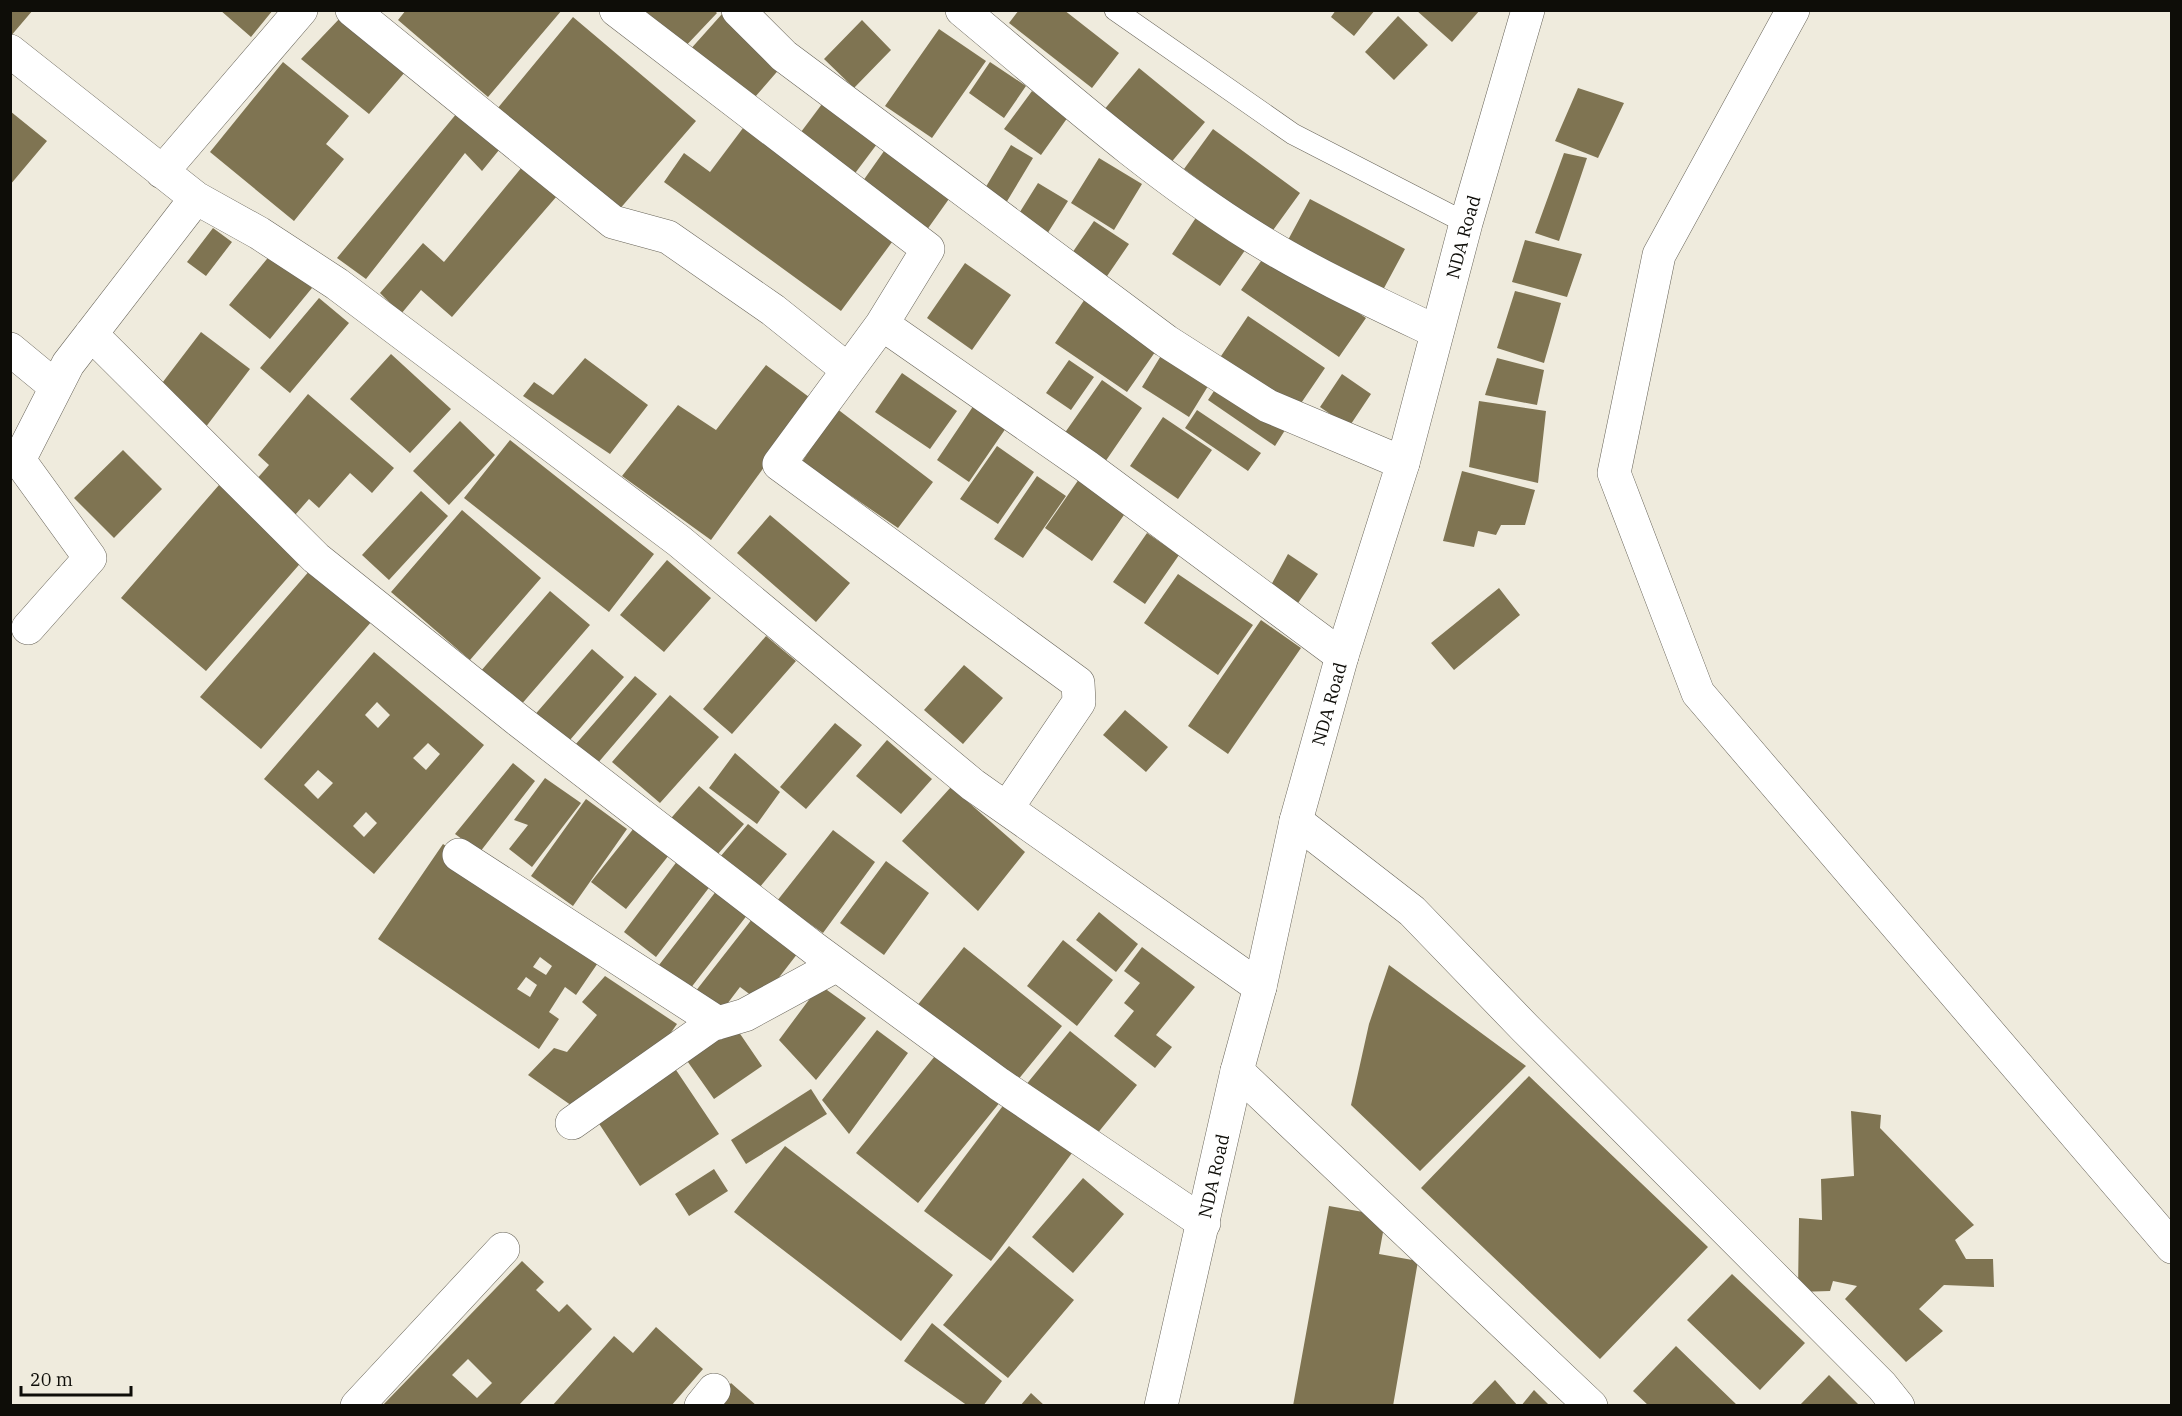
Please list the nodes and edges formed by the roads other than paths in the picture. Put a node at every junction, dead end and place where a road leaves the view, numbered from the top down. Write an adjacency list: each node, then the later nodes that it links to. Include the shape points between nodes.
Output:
1 (302, 10): 10 (street)
2 (352, 10): 17 (street, via 613,222 668,237 773,310)
3 (616, 10): 13 (street, via 928,249)
4 (738, 10): 19 (street, via 784,56 1166,341 1268,406)
5 (962, 10): 14 (street, via 1136,155 1251,236 1343,288)
6 (1115, 10): 12 (lane, via 1293,134)
7 (1528, 10): 12 (street, NDA Road)
8 (1793, 10): 31 (street, via 1659,255 1614,474 1698,693)
9 (10, 51): 10 (street)
10 (162, 172): 11 (street)
11 (196, 198): 15 (street); 22 (street, via 337,284 679,541 973,785)
12 (1466, 223): 14 (street, NDA Road)
13 (882, 324): 17 (street); 21 (street, via 1086,466)
14 (1437, 332): 19 (street, NDA Road)
15 (91, 334): 18 (street); 25 (street, via 316,558 518,720)
16 (10, 350): 18 (street)
17 (848, 370): 22 (street, via 779,464 1078,683 1079,702)
18 (56, 387): 20 (street, via 19,460 90,558)
19 (1403, 463): 21 (street, NDA Road)
20 (28, 628)
21 (1342, 656): 23 (street, NDA Road)
22 (1007, 808): 26 (street)
23 (1296, 821): 26 (street, NDA Road); 36 (street, via 1412,911)
24 (459, 855): 27 (street)
25 (837, 965): 27 (street, via 745,1015); 30 (street, via 999,1084)
26 (1260, 987): 28 (street, NDA Road)
27 (718, 1023): 29 (street)
28 (1237, 1071): 30 (street, NDA Road); 35 (street)
29 (572, 1123)
30 (1204, 1223): 34 (street, NDA Road)
31 (2172, 1247)
32 (503, 1249): 33 (street)
33 (357, 1406)
34 (1161, 1406)
35 (1591, 1406)
36 (1898, 1406)

